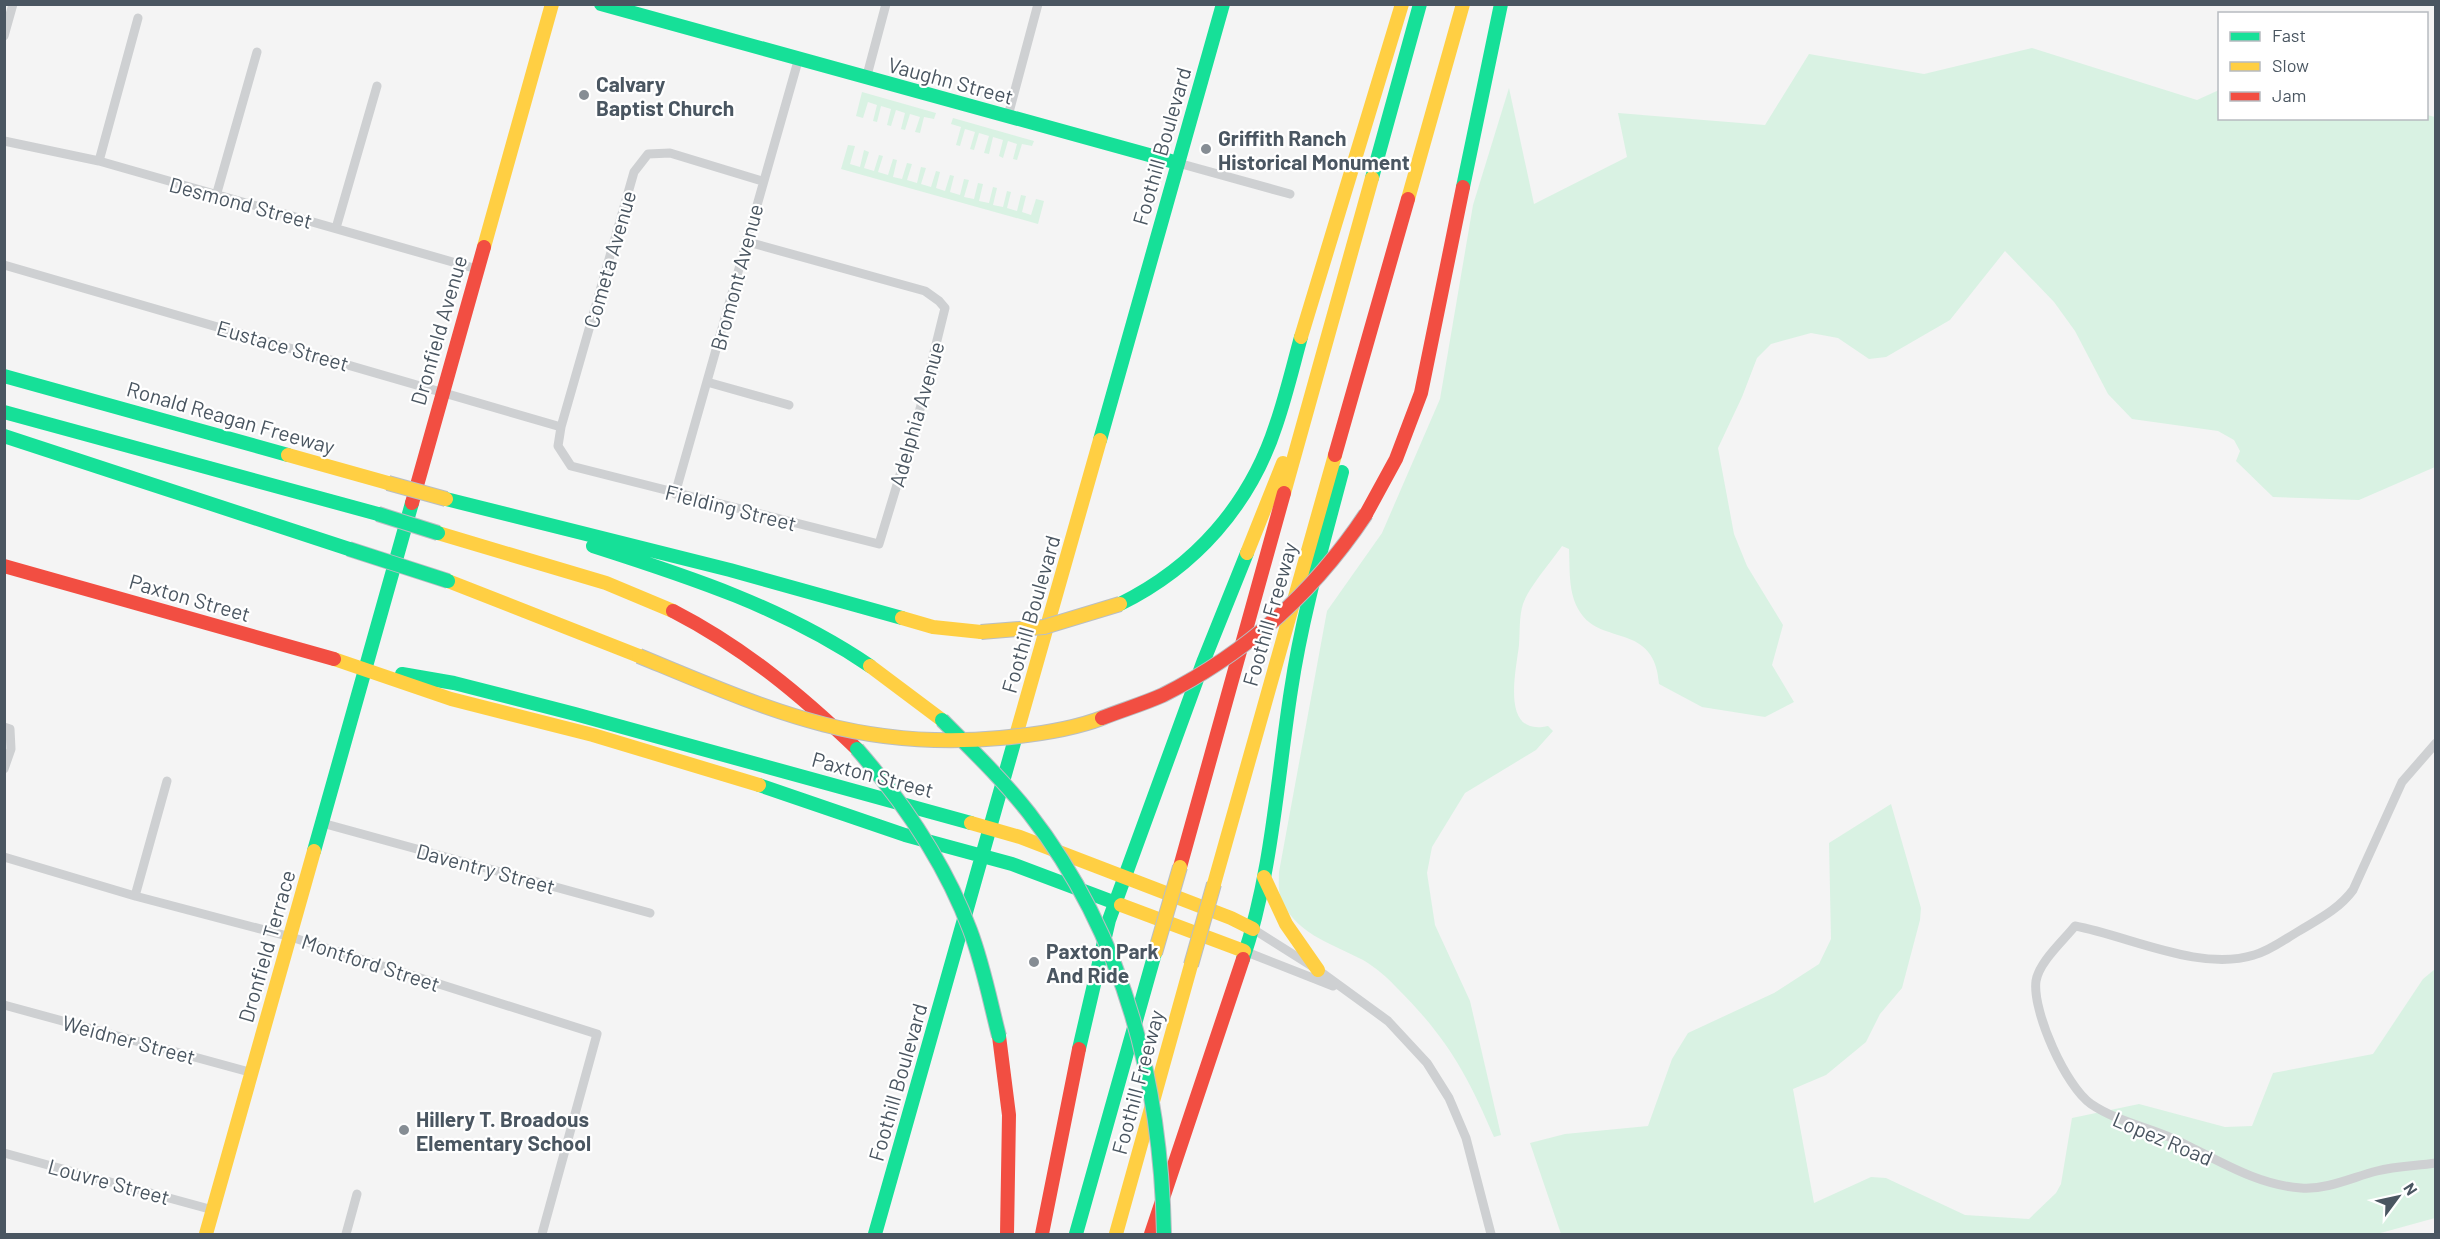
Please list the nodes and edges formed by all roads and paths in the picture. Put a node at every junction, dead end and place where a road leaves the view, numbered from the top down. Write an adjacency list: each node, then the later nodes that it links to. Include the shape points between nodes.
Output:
1 (13, 4): 12 (street)
2 (552, 4): 27 (main road, Dronfield Avenue)
3 (601, 4): 14 (main road, Vaughn Street)
4 (886, 4): 15 (street)
5 (1038, 4): 17 (street)
6 (1223, 4): 20 (main road, Foothill Boulevard)
7 (1402, 4): 39 (main road, bridge, via 1276,427 1248,489 1202,549 1144,592 1120,604 1044,627 981,632 933,627 730,570)
8 (1420, 4): 30 (main road, Foothill Freeway)
9 (1463, 4): 32 (main road, Foothill Freeway)
10 (1501, 4): 36 (main road, bridge, via 1421,393 1396,459 1366,514 1327,569 1275,621 1225,660 1162,696 1123,712 1050,732 995,740 910,741 820,726 448,581)
11 (138, 18): 19 (street)
12 (4, 36)
13 (257, 52): 23 (street)
14 (798, 61): 15 (main road, Vaughn Street); 21 (street, Bromont Avenue)
15 (866, 79): 17 (main road, Vaughn Street)
16 (377, 86): 24 (street)
17 (1008, 116): 20 (main road, Vaughn Street)
18 (4, 141): 19 (street, Desmond Street)
19 (99, 161): 23 (street, Desmond Street)
20 (1178, 164): 22 (street, Vaughn Street); 48 (main road, Foothill Boulevard)
21 (762, 181): 25 (street, Bromont Avenue); 35 (street, Cometa Avenue, via 670,153 648,154 634,172)
22 (1290, 194)
23 (216, 196): 24 (street, Desmond Street)
24 (336, 228): 27 (street, Desmond Street)
25 (748, 242): 29 (street, Bromont Avenue); 40 (street, Adelphia Avenue, via 926,291 945,308 920,409)
26 (4, 265): 31 (street, Eustace Street)
27 (477, 269): 31 (main road, Dronfield Avenue)
28 (4, 376): 39 (main road, Ronald Reagan Freeway, bridge)
29 (707, 382): 33 (street); 38 (street, Bromont Avenue)
30 (1312, 390): 51 (main road, via 1204,660); 73 (main road, Foothill Freeway, bridge)
31 (442, 391): 35 (street, Eustace Street); 42 (main road, Dronfield Avenue)
32 (1351, 403): 52 (main road, via 1346,458 1306,611 1291,688); 74 (main road, Foothill Freeway, bridge)
33 (789, 405)
34 (4, 412): 71 (main road, bridge, via 378,514 604,584 699,624 796,690 857,749 906,809 934,853 969,929 999,1036 1009,1114)
35 (561, 427): 37 (street, Cometa Avenue, via 558,446 563,458 571,466)
36 (4, 436)
37 (583, 469): 38 (street, Fielding Street)
38 (675, 494): 40 (street, Fielding Street)
39 (446, 499): 76 (main road, bridge, via 683,575 818,633 887,677 942,720 977,754 1039,826 1092,911 1133,1007 1148,1063 1161,1156)
40 (879, 544)
41 (4, 566): 42 (main road, Paxton Street)
42 (365, 668): 47 (main road, Dronfield Terrace); 48 (main road, Paxton Street, via 454,683 564,711); 50 (main road, Paxton Street, via 451,699 593,735)
43 (7, 728): 45 (street, via 11,749)
44 (2436, 743): 64 (street, Lopez Road, via 2402,783 2360,877 2343,903 2256,955 2217,960 2158,949 2075,926 2036,981 2045,1027 2066,1073 2088,1102 2108,1115 2175,1140 2239,1171 2302,1188 2326,1186 2379,1170)
45 (4, 769)
46 (167, 781): 53 (street)
47 (322, 823): 55 (street, Daventry Street); 57 (main road, Dronfield Terrace)
48 (992, 829): 50 (main road, Foothill Boulevard); 51 (main road, Paxton Street)
49 (4, 857): 53 (street, Montford Street)
50 (984, 857): 54 (main road, Paxton Street); 70 (main road, Foothill Boulevard)
51 (1124, 876): 54 (main road); 56 (main road, Paxton Street)
52 (1264, 877): 56 (main road); 59 (main road, via 1286,924)
53 (135, 896): 57 (street, Montford Street)
54 (1114, 903): 58 (main road, Paxton Street); 72 (main road, via 1081,1039)
55 (650, 913)
56 (1253, 929): 58 (main road); 59 (street, Paxton Street)
57 (291, 937): 62 (main road, Dronfield Terrace); 69 (street, Montford Street, via 597,1034)
58 (1244, 951): 60 (street, Paxton Street); 75 (main road)
59 (1318, 970): 60 (street, Paxton Street)
60 (1344, 991): 77 (street, Paxton Street, via 1399,1031 1437,1078 1466,1138)
61 (4, 1005): 62 (street, Weidner Street)
62 (253, 1073): 66 (main road, Dronfield Terrace)
63 (4, 1153): 66 (street, Louvre Street)
64 (2436, 1162)
65 (357, 1194): 68 (street)
66 (213, 1210): 67 (main road, Dronfield Terrace)
67 (206, 1234)
68 (346, 1234)
69 (542, 1234)
70 (875, 1234)
71 (1007, 1234)
72 (1042, 1234)
73 (1076, 1234)
74 (1116, 1234)
75 (1151, 1234)
76 (1164, 1234)
77 (1491, 1234)

